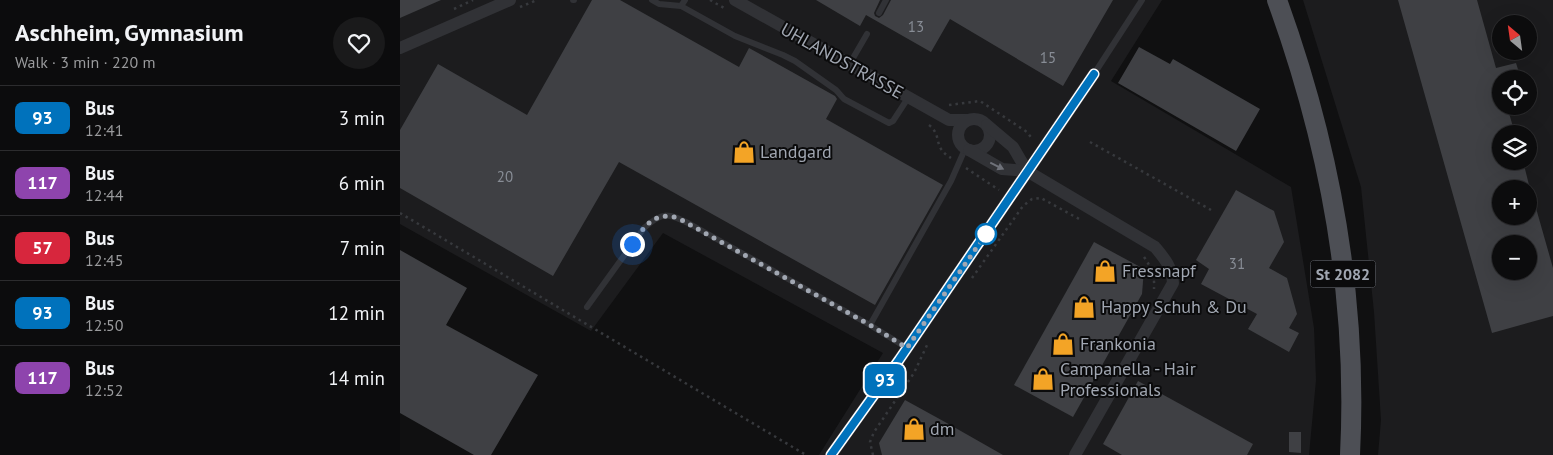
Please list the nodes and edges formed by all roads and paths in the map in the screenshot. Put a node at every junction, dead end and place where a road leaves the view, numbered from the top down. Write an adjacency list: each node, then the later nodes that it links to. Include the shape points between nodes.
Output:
1 (509, 0): 11 (street)
2 (652, 0): 7 (lane, via 659,4)
3 (710, 0): 8 (path)
4 (886, 0): 9 (lane)
5 (1142, 0): 13 (lane)
6 (1277, 0): 41 (main road, St 2082, via 1324,153 1334,207 1350,342)
7 (683, 3): 14 (lane, via 735,36 795,61 844,99 888,123 893,121)
8 (737, 3): 12 (street, UHLANDSTRASSE)
9 (879, 13)
10 (867, 34): 12 (lane)
11 (400, 48)
12 (849, 65): 14 (street, UHLANDSTRASSE)
13 (1094, 74): 22 (street)
14 (908, 98): 16 (street, UHLANDSTRASSE)
15 (944, 103): 22 (path, via 980,102 1027,132)
16 (949, 120): 17 (street, UHLANDSTRASSE); 21 (street)
17 (968, 120): 19 (street, UHLANDSTRASSE, via 978,119); 21 (street, via 960,128)
18 (924, 122): 23 (path, via 936,132 941,150)
19 (987, 124): 21 (street, via 990,132 985,147 978,151); 24 (street, UHLANDSTRASSE, via 1013,147)
20 (1090, 142): 27 (path)
21 (964, 146): 23 (lane); 24 (street, UHLANDSTRASSE, one-way to 24, via 1002,169)
22 (1042, 150): 24 (street)
23 (959, 163): 25 (path); 34 (lane)
24 (1028, 171): 25 (street); 40 (street, UHLANDSTRASSE, via 1155,247 1170,267 1173,283)
25 (1009, 197): 26 (path); 36 (street)
26 (1023, 206): 29 (path, via 1032,199 1041,198); 31 (path)
27 (1211, 210)
28 (400, 213): 37 (path)
29 (1084, 222)
30 (1143, 255): 32 (path, via 1155,280)
31 (968, 284)
32 (1154, 292)
33 (587, 307): 34 (lane, via 644,228 656,218 668,215 690,224)
34 (870, 325): 36 (lane)
35 (929, 341): 39 (path, via 914,373 874,432 870,442)
36 (907, 348): 38 (street)
37 (806, 455)
38 (831, 455)
39 (873, 455)
40 (1075, 455)
41 (1350, 455)

